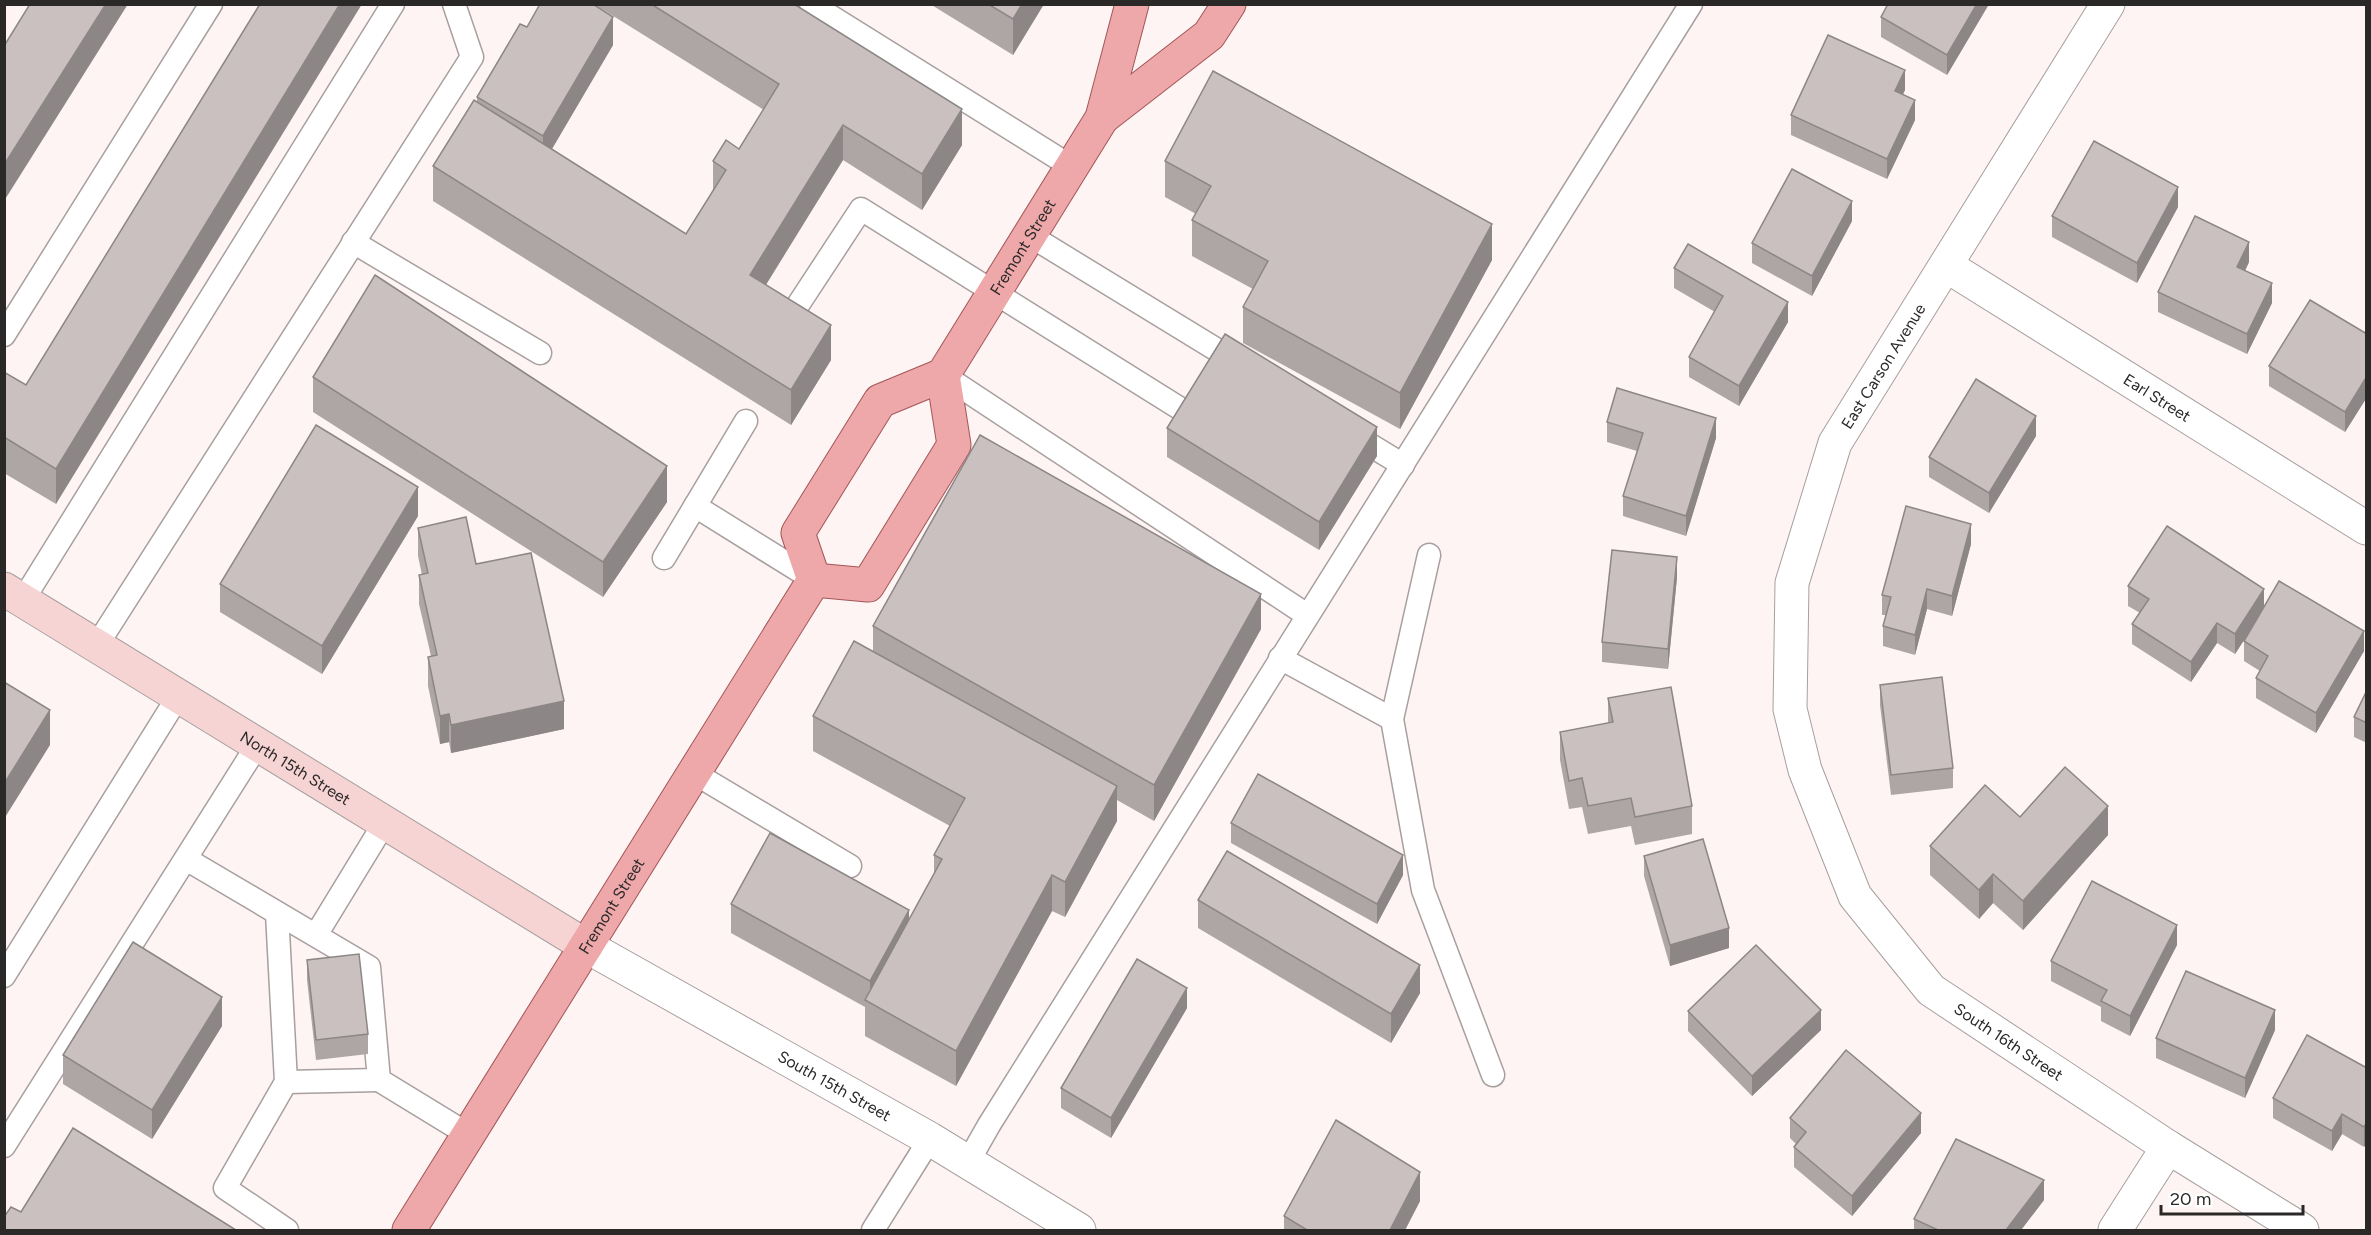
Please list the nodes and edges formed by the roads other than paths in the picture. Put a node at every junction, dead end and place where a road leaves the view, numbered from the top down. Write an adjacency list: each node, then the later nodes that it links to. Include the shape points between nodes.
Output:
1 (211, 4): 16 (lane)
2 (393, 4): 29 (lane)
3 (454, 4): 12 (lane, via 472,57)
4 (811, 4): 10 (lane)
5 (1132, 4): 9 (main road, Fremont Street)
6 (1228, 4): 9 (main road, Fremont Street, via 1209,35)
7 (1691, 4): 23 (lane)
8 (2108, 4): 13 (street, East Carson Avenue)
9 (1102, 118): 10 (main road, Fremont Street)
10 (1071, 167): 11 (main road, Fremont Street)
11 (1029, 235): 14 (main road, Fremont Street); 18 (lane)
12 (353, 242): 17 (lane); 31 (lane)
13 (1947, 266): 25 (street, Earl Street); 36 (street, East Carson Avenue, via 1835,443 1792,583 1790,709)
14 (994, 291): 15 (lane, via 861,209); 19 (main road, Fremont Street); 20 (lane)
15 (796, 308)
16 (4, 335)
17 (540, 353)
18 (1254, 373)
19 (943, 375): 28 (main road, via 880,401 798,532); 28 (main road, via 954,445 868,585); 30 (lane)
20 (1184, 411)
21 (746, 421): 24 (lane)
22 (1333, 422): 23 (lane)
23 (1403, 465): 30 (lane)
24 (694, 506): 27 (lane); 28 (lane)
25 (2367, 528)
26 (1429, 555): 34 (lane)
27 (664, 558)
28 (814, 580): 37 (main road, Fremont Street)
29 (14, 594): 31 (street, North 15th Street)
30 (1307, 615): 32 (lane)
31 (96, 645): 33 (street, North 15th Street)
32 (1280, 658): 34 (lane); 52 (lane)
33 (179, 695): 35 (street, North 15th Street); 44 (lane)
34 (1392, 720): 45 (lane, via 1423,890)
35 (258, 744): 38 (street, North 15th Street); 39 (lane)
36 (1805, 770): 51 (street, South 16th Street, via 1855,896 1931,990)
37 (694, 773): 40 (lane); 43 (main road, Fremont Street)
38 (385, 822): 42 (lane); 43 (street, North 15th Street)
39 (186, 859): 41 (lane); 50 (lane)
40 (849, 866)
41 (277, 913): 42 (lane); 47 (lane)
42 (316, 935): 46 (lane, via 369,967)
43 (586, 946): 48 (main road, Fremont Street); 49 (street, South 15th Street)
44 (4, 976)
45 (1493, 1075)
46 (379, 1080): 47 (lane); 48 (lane)
47 (286, 1083): 53 (lane, via 225,1188)
48 (469, 1135): 54 (main road, Fremont Street)
49 (930, 1139): 52 (street, South 15th Street); 55 (lane)
50 (4, 1146)
51 (2168, 1147): 57 (street); 58 (street, South 16th Street)
52 (968, 1162): 56 (street, South 15th Street)
53 (287, 1230)
54 (409, 1230)
55 (873, 1230)
56 (1079, 1230)
57 (2115, 1230)
58 (2302, 1230)

